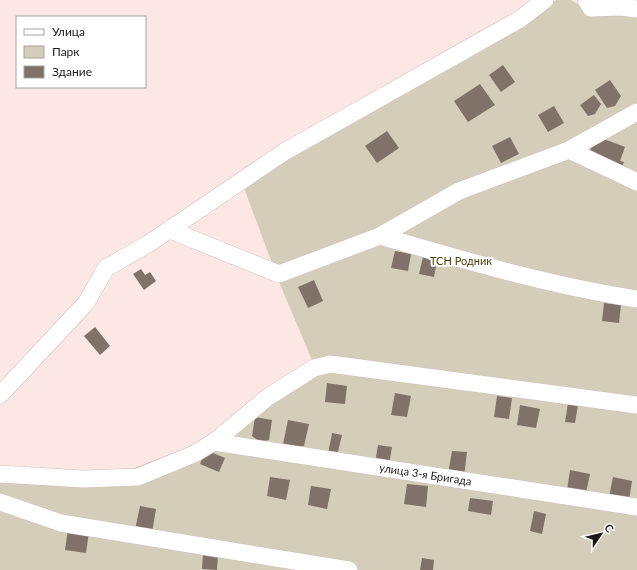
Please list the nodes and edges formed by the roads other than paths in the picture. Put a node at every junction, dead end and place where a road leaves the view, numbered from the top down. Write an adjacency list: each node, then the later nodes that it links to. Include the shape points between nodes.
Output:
1 (545, 0): 7 (street, via 520,19 284,152)
2 (586, 0): 3 (street, via 592,8)
3 (637, 9)
4 (637, 112): 5 (street)
5 (569, 150): 6 (street); 8 (street, via 459,191)
6 (637, 182)
7 (170, 230): 8 (street, via 279,274); 10 (street, via 106,268 86,303)
8 (380, 236): 9 (street, via 488,267)
9 (637, 300)
10 (0, 395)
11 (637, 405): 12 (street, via 330,364 314,368 268,397)
12 (214, 442): 13 (street, via 194,454 138,477 83,479); 15 (street, улица 3-я Бригада)
13 (0, 474)
14 (0, 502): 16 (street, via 61,523)
15 (637, 507)
16 (349, 570)

